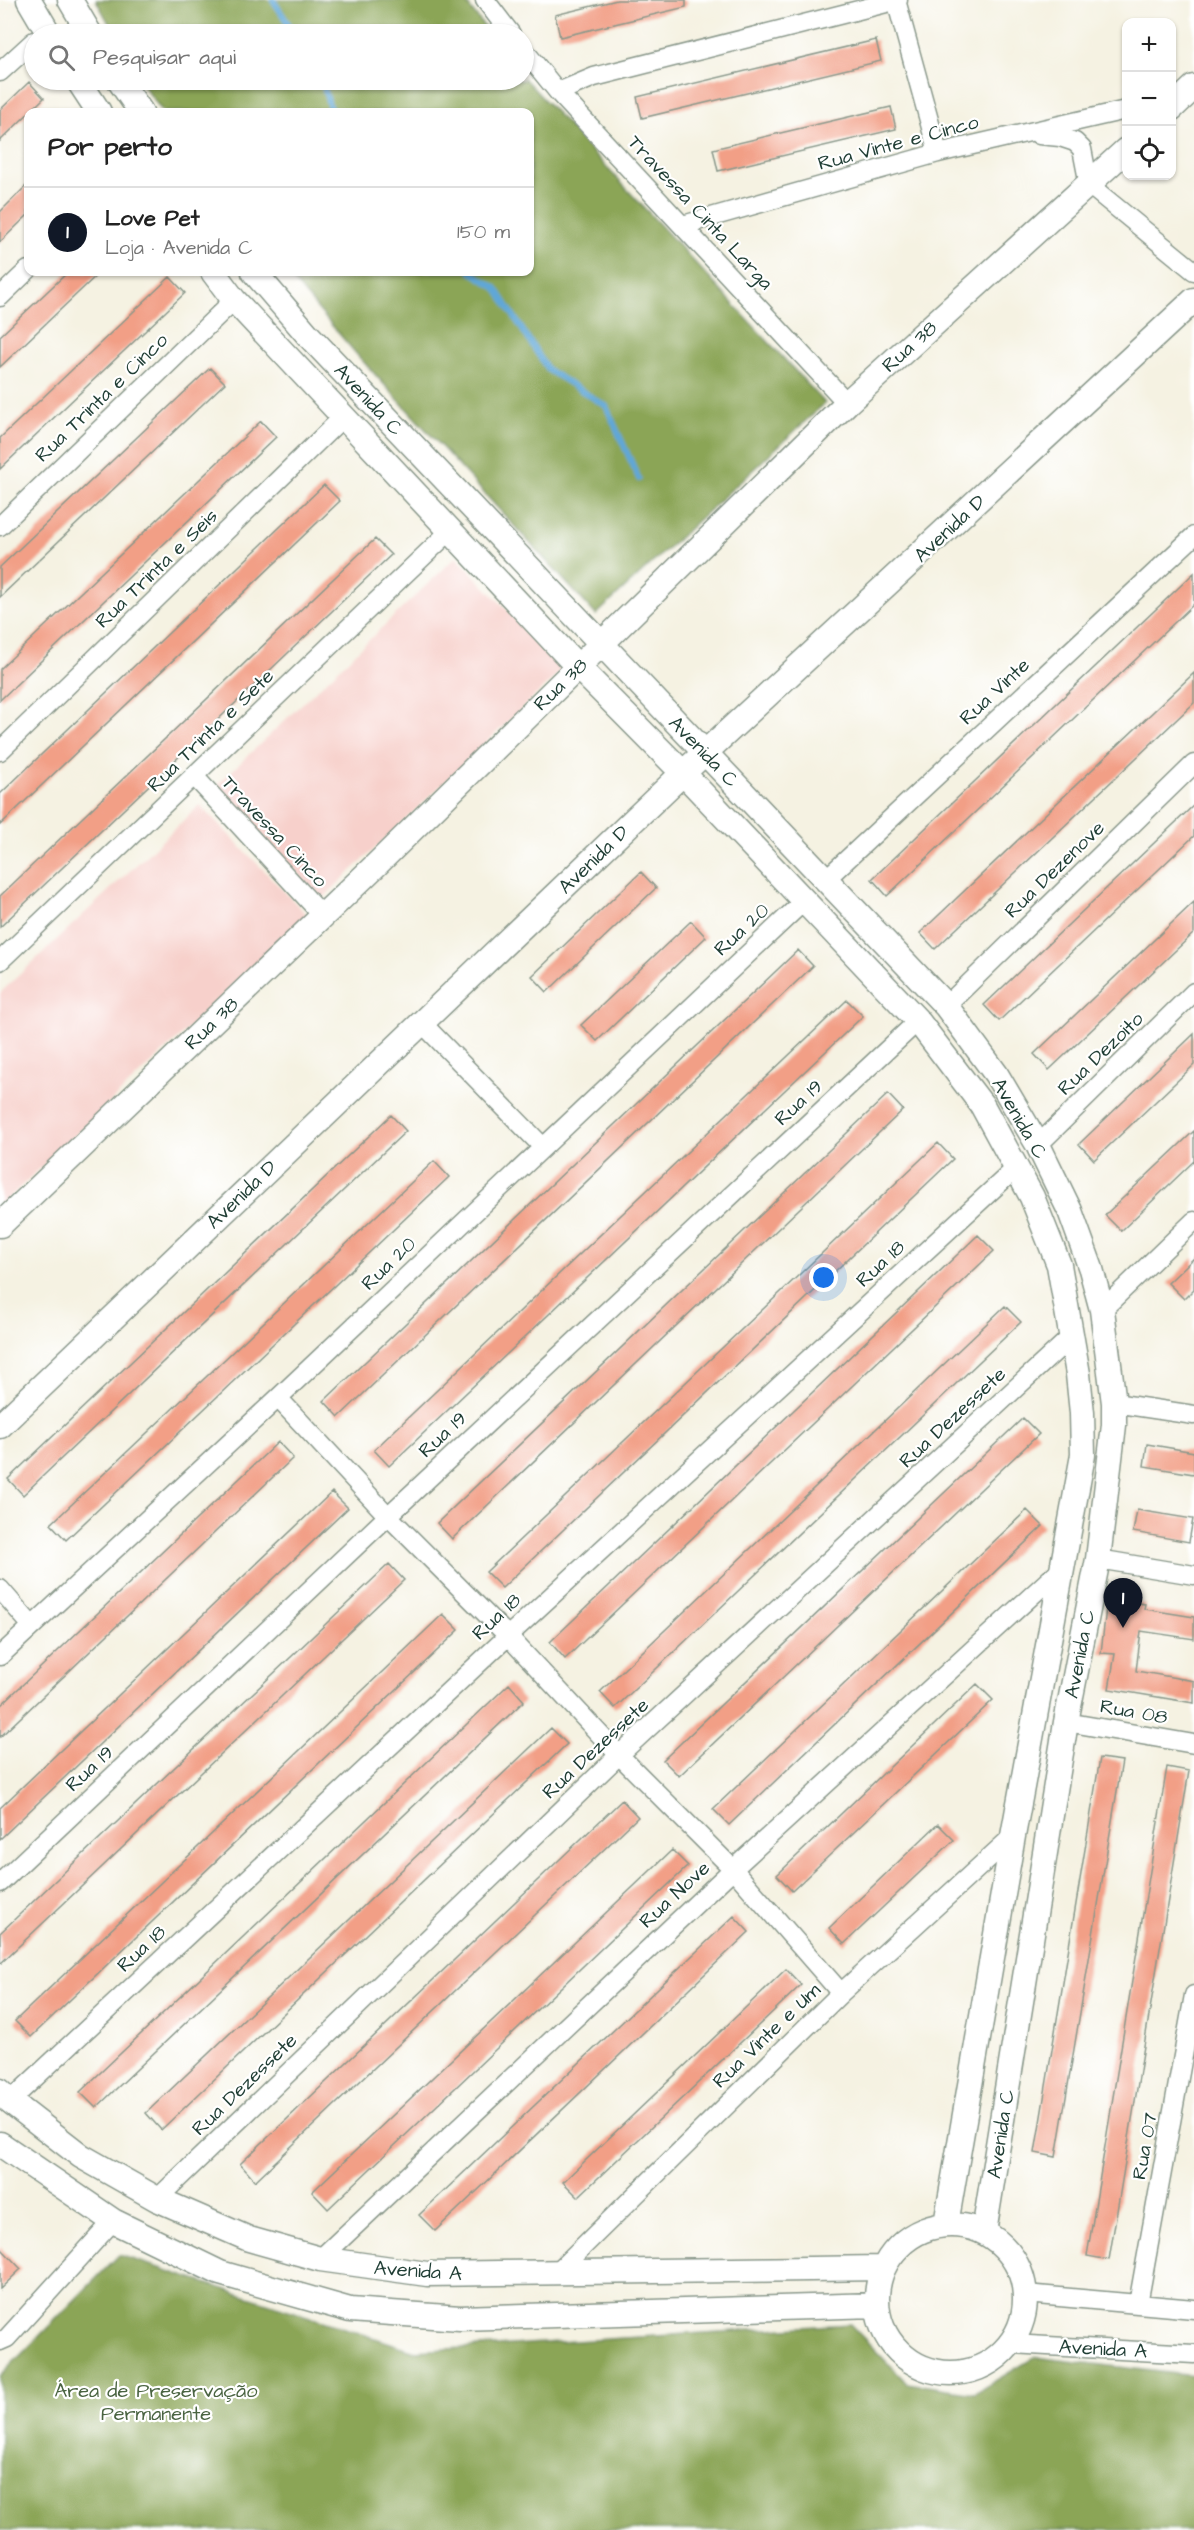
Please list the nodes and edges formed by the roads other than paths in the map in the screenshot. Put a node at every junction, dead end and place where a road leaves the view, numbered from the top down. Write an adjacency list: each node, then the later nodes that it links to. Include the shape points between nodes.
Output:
1 (29, 0): 5 (street)
2 (70, 0): 6 (street)
3 (485, 0): 7 (street)
4 (897, 0): 13 (street, via 594,77); 18 (street)
5 (39, 24)
6 (84, 24)
7 (503, 24)
8 (24, 51): 10 (street)
9 (534, 62): 13 (street, Travessa Cinta Larga)
10 (0, 72)
11 (85, 90): 14 (street)
12 (126, 90): 15 (street)
13 (558, 92): 21 (street, Travessa Cinta Larga)
14 (96, 108)
15 (138, 108)
16 (1122, 111): 17 (street, Rua Vinte e Cinco)
17 (1022, 134): 18 (street, Rua Vinte e Cinco); 20 (street, via 1075,142 1082,149)
18 (938, 153): 21 (street, Rua Vinte e Cinco)
19 (1122, 154): 20 (street, Rua 38)
20 (1089, 185): 22 (street); 29 (street, Rua 38)
21 (683, 225): 29 (street, Travessa Cinta Larga)
22 (1194, 271)
23 (24, 274): 26 (street)
24 (216, 276): 27 (street, Avenida C)
25 (257, 276): 34 (street, Avenida C, via 308,335)
26 (0, 297)
27 (234, 300): 30 (street, Avenida C); 31 (street, Rua Trinta e Cinco)
28 (1194, 300): 37 (street, Avenida D)
29 (847, 403): 34 (street, Rua 38)
30 (343, 417): 32 (street, Avenida C); 36 (street, Rua Trinta e Seis)
31 (0, 526)
32 (450, 531): 35 (street, Avenida C); 40 (street, Rua Trinta e Sete)
33 (1194, 536): 41 (street, Rua Vinte)
34 (601, 645): 35 (street, Rua 38); 37 (street, Avenida C)
35 (578, 667): 39 (street, Avenida C); 43 (street, Rua 38)
36 (0, 751)
37 (706, 753): 39 (street, Avenida D); 41 (street, Avenida C)
38 (1194, 764): 46 (street, Rua Dezenove)
39 (683, 773): 42 (street, Avenida C); 48 (street, Avenida D)
40 (194, 776): 43 (street, Travessa Cinco); 44 (street, Rua Trinta e Sete)
41 (826, 879): 46 (street, Avenida C)
42 (805, 900): 47 (street, Avenida C); 50 (street, Rua 20)
43 (322, 916): 53 (street, Rua 38)
44 (0, 961)
45 (1194, 992): 49 (street, Rua Dezoito)
46 (946, 1006): 49 (street, Avenida C, via 996,1074)
47 (918, 1021): 51 (street, Avenida C, via 981,1105); 60 (street, Rua 19)
48 (421, 1022): 50 (street); 59 (street, Avenida D)
49 (1038, 1145): 54 (street, Avenida C, via 1070,1211)
50 (543, 1147): 56 (street, Rua 20)
51 (1016, 1168): 55 (street, Avenida C, via 1059,1265); 66 (street, Rua 18)
52 (1194, 1221): 54 (street)
53 (0, 1225)
54 (1102, 1310): 57 (street, Avenida C)
55 (1072, 1336): 62 (street, Avenida C, via 1083,1455); 70 (street, Rua Dezessete)
56 (278, 1398): 60 (street); 65 (street, Rua 20)
57 (1114, 1403): 58 (street); 61 (street, Avenida C)
58 (1194, 1415)
59 (0, 1426)
60 (388, 1516): 66 (street); 73 (street, Rua 19)
61 (1098, 1559): 63 (street); 68 (street, Avenida C)
62 (1062, 1567): 71 (street, Avenida C); 72 (street, Rua Nove)
63 (1194, 1575)
64 (0, 1589): 65 (street)
65 (32, 1626): 67 (street, Rua 20)
66 (508, 1636): 70 (street); 76 (street, Rua 18)
67 (0, 1656)
68 (1066, 1722): 69 (street, Rua 08); 81 (street, Avenida C)
69 (1194, 1744)
70 (619, 1755): 72 (street); 78 (street, Rua Dezessete)
71 (1013, 1836): 74 (street, Rua Vinte e Um); 80 (street, Avenida C)
72 (733, 1869): 74 (street); 82 (street, Rua Nove)
73 (0, 1883)
74 (841, 1993): 84 (street, Rua Vinte e Um)
75 (1194, 1995): 86 (street, Rua 07)
76 (5, 2096): 78 (street, Avenida A, via 81,2156)
77 (0, 2144): 79 (street)
78 (157, 2199): 82 (street, Avenida A, via 249,2239)
79 (113, 2221): 87 (street, via 220,2272 350,2310 460,2318); 89 (street, via 7,2338)
80 (946, 2224): 81 (street); 83 (street, via 920,2231 898,2246)
81 (984, 2232): 85 (street, via 1014,2258)
82 (320, 2259): 84 (street, Avenida A, via 427,2274)
83 (883, 2268): 84 (street, Avenida A); 87 (street)
84 (556, 2273)
85 (1026, 2294): 86 (street); 90 (street, via 1020,2329)
86 (1138, 2304): 88 (street)
87 (876, 2305): 90 (street, via 886,2337 902,2355 923,2368 947,2373 971,2371 994,2361)
88 (1194, 2309)
89 (0, 2341)
90 (1011, 2344): 91 (street, Avenida A)
91 (1194, 2354)

